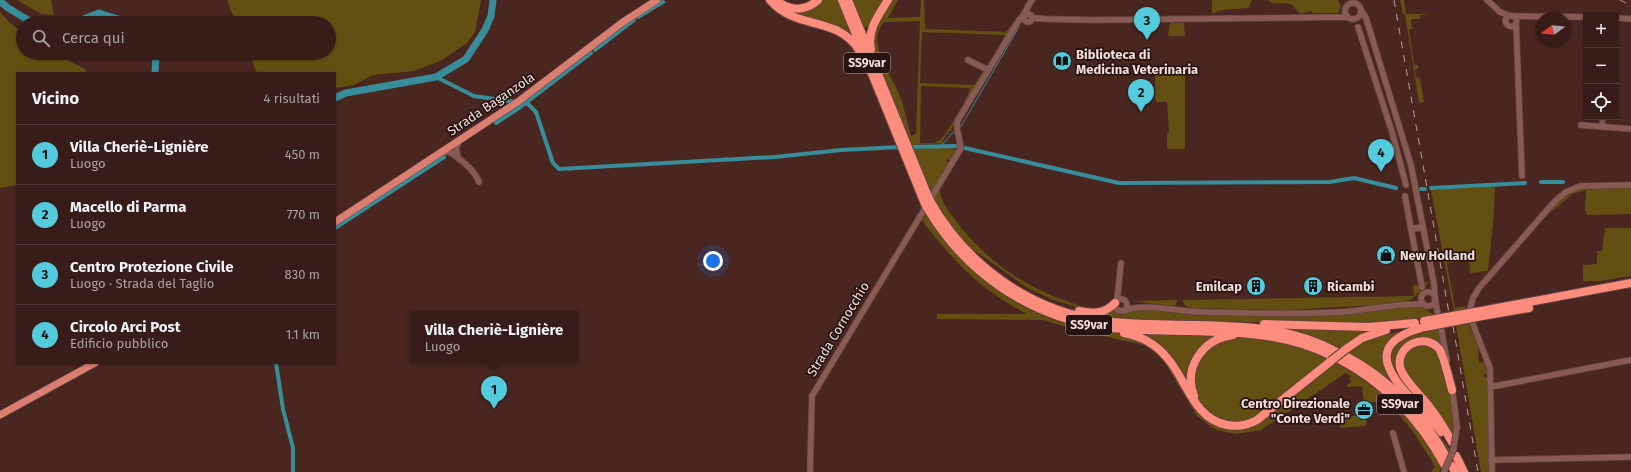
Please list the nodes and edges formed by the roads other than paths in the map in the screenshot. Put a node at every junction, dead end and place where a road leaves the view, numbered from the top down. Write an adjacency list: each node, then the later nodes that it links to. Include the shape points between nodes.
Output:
1 (657, 0): 43 (main road, Strada Baganzola, via 623,22 518,102)
2 (770, 0): 35 (highway, via 787,15 834,29 849,38 860,53)
3 (775, 0): 4 (highway, via 786,7 799,9)
4 (818, 0)
5 (842, 0): 35 (highway, SS9var)
6 (848, 0): 33 (highway, SS9var)
7 (888, 0): 33 (highway, via 870,36 870,46)
8 (1356, 0): 12 (street)
9 (1487, 0): 13 (street)
10 (1031, 2): 18 (street, via 1026,9)
11 (1348, 5): 12 (street, via 1354,3); 15 (street); 19 (street)
12 (1360, 8): 20 (street, via 1360,14); 25 (street)
13 (1500, 12): 14 (street); 24 (street)
14 (1510, 16): 16 (street); 23 (street, via 1515,18); 24 (street, via 1506,19)
15 (1348, 17): 19 (street); 20 (street)
16 (1526, 17): 17 (street); 23 (street, via 1518,19)
17 (1583, 17)
18 (1029, 18): 19 (street); 31 (street, via 1018,23)
19 (1336, 18)
20 (1356, 18): 25 (street, via 1365,20)
21 (1619, 18): 22 (street)
22 (1631, 19)
23 (1516, 23): 24 (street); 27 (street)
24 (1507, 24): 27 (street, via 1513,29)
25 (1368, 26): 28 (street)
26 (1358, 27): 29 (street)
27 (1516, 38): 48 (street)
28 (1373, 39): 29 (street); 32 (street)
29 (1364, 42): 34 (street)
30 (968, 60): 31 (street)
31 (988, 70): 52 (street, via 958,120 955,127 960,148)
32 (1383, 73): 34 (street); 40 (street)
33 (878, 74): 37 (highway, SS9var)
34 (1374, 75): 42 (street)
35 (882, 100): 37 (highway, SS9var)
36 (1603, 120): 39 (street)
37 (895, 125): 47 (highway, SS9var)
38 (1581, 125): 39 (street)
39 (1602, 127): 41 (street)
40 (1401, 129): 42 (street); 56 (street, via 1414,175)
41 (1631, 129)
42 (1392, 132): 50 (street)
43 (459, 141): 44 (main road, Strada Baganzola); 46 (street)
44 (450, 146): 45 (main road, Strada Baganzola); 46 (street)
45 (441, 152): 46 (street); 55 (main road, Strada Baganzola)
46 (455, 154): 49 (street, via 471,168)
47 (913, 169): 58 (highway, SS9var, via 935,210); 75 (highway, SS9var, via 934,218 952,243 972,264 1016,298)
48 (1522, 176)
49 (479, 182)
50 (1406, 185)
51 (1631, 186): 72 (street, via 1581,186 1562,195 1479,288)
52 (932, 196)
53 (1405, 196): 57 (street)
54 (924, 210): 92 (street, Strada Cornocchio, via 812,396)
55 (336, 221)
56 (1423, 227): 57 (street); 60 (street)
57 (1411, 229): 63 (street)
58 (964, 248): 68 (highway, via 1012,282 1056,304 1094,313 1106,310); 77 (highway, SS9var, via 989,272 1011,287 1063,312 1111,322)
59 (1121, 263): 62 (street)
60 (1431, 276): 65 (street, via 1430,286); 66 (street)
61 (1631, 283): 74 (highway)
62 (1118, 285): 67 (street); 68 (street)
63 (1422, 286)
64 (1631, 289): 74 (highway)
65 (1424, 295): 66 (street, via 1430,293); 69 (street); 70 (street, via 1422,300)
66 (1435, 299): 70 (street, via 1432,305); 70 (street, via 1437,315)
67 (1126, 301): 68 (street, via 1120,299); 71 (street); 73 (street, via 1127,307)
68 (1116, 302): 73 (street, via 1118,311)
69 (1408, 304): 70 (street); 71 (street, via 1352,311 1282,314 1190,312)
70 (1425, 305)
71 (1138, 307): 73 (street)
72 (1470, 309)
73 (1124, 311)
74 (1482, 314): 78 (highway, bridge)
75 (1065, 319): 80 (highway, SS9var, via 1112,328 1241,332); 86 (highway, via 1088,327 1134,335 1153,344 1169,360)
76 (1472, 322): 84 (street, via 1489,364)
77 (1201, 325): 78 (highway); 81 (highway, SS9var, via 1270,329 1310,340)
78 (1421, 325): 81 (highway, via 1371,335 1359,340); 90 (highway, via 1395,340 1388,351 1388,365 1392,376 1434,422)
79 (1441, 328): 85 (street)
80 (1276, 336): 81 (highway, SS9var); 86 (highway, via 1228,336 1205,347 1196,359 1191,375 1192,389)
81 (1338, 356): 86 (highway, via 1263,416 1249,424 1234,426 1220,423 1206,415); 90 (highway, SS9var, via 1375,375 1405,401)
82 (1631, 360): 84 (street)
83 (93, 364): 87 (main road)
84 (1490, 387): 91 (street)
85 (1452, 390): 90 (street, bridge, via 1457,427); 90 (highway, via 1442,356 1436,346 1430,342 1420,341 1405,349 1400,361 1401,371 1432,410)
86 (1198, 406)
87 (0, 415)
88 (1393, 433): 93 (street)
89 (1631, 457): 91 (street)
90 (1452, 459): 94 (highway)
91 (1491, 460): 95 (street)
92 (810, 472)
93 (1404, 472)
94 (1464, 472)
95 (1492, 472)

